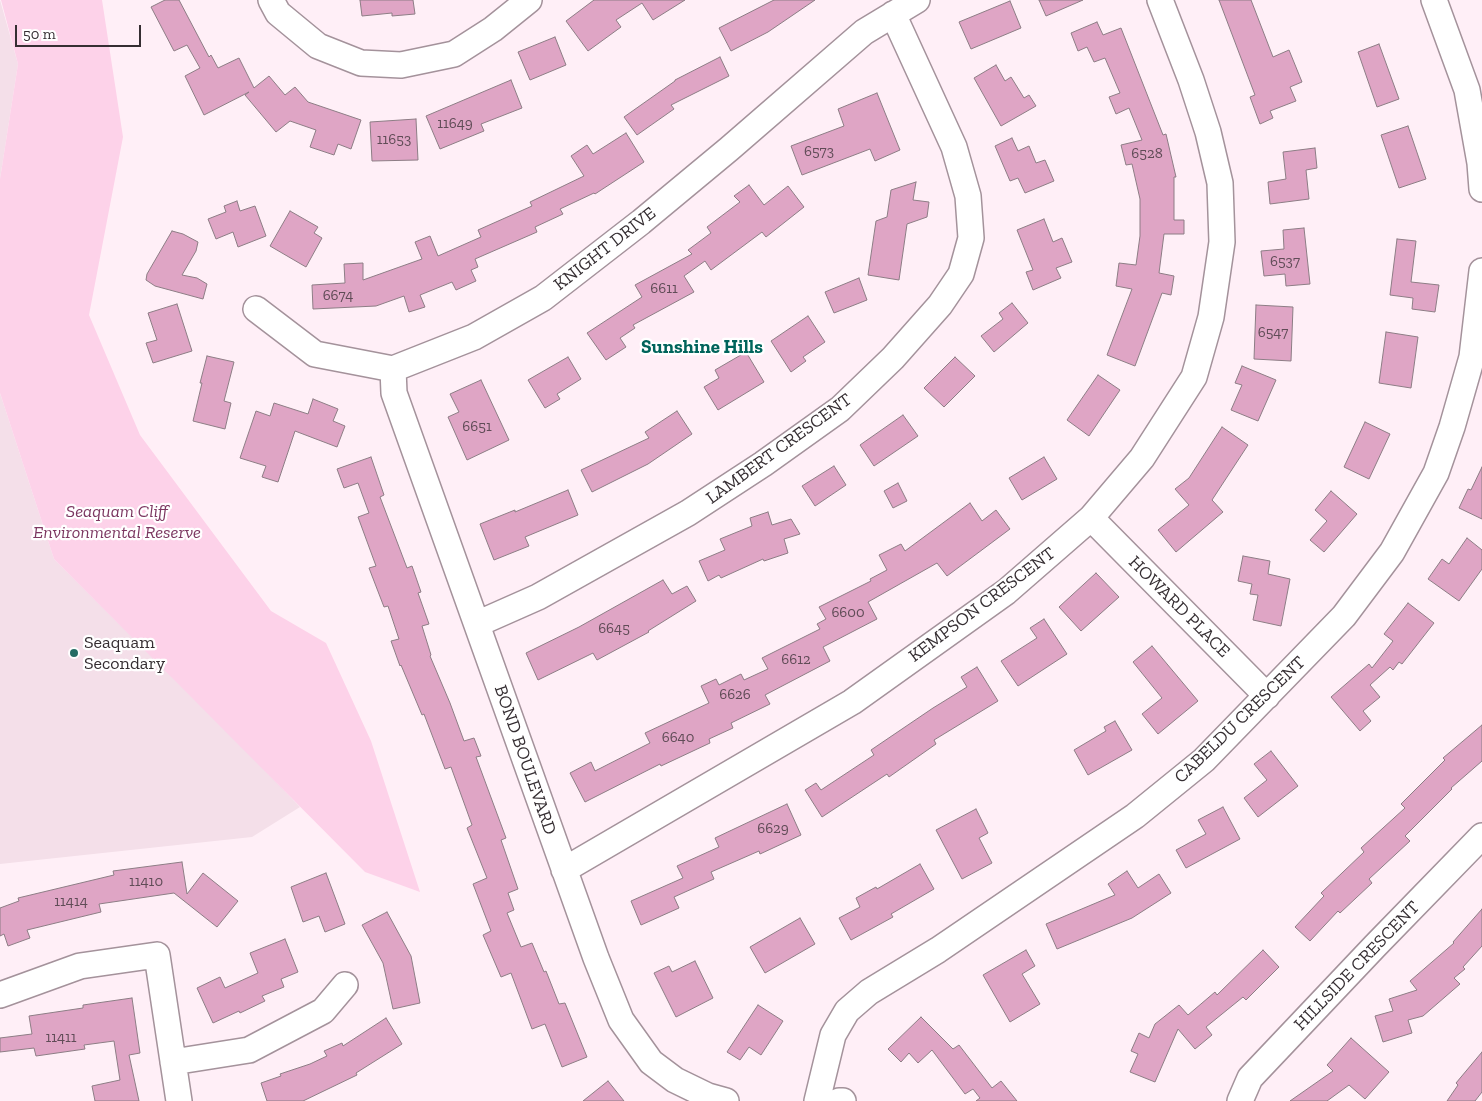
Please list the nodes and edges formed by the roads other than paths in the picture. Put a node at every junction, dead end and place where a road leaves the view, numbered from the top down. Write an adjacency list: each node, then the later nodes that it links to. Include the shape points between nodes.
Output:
1 (270, 0): 2 (street, via 278,13 318,46 361,63 401,65 454,54 493,30)
2 (529, 0)
3 (916, 0): 6 (street, KNIGHT DRIVE)
4 (1160, 0): 11 (street, KEMPSON CRESCENT, via 1208,132 1220,183 1222,242 1210,317 1194,378 1142,458)
5 (1434, 0): 7 (street, via 1466,90)
6 (893, 14): 10 (street, KNIGHT DRIVE, via 864,32 641,222 543,298 474,337); 12 (street, LAMBERT CRESCENT, via 954,147 968,196 970,238 961,274 940,305 893,358 840,409 763,464 688,514 538,597)
7 (1482, 189)
8 (1482, 270): 13 (street, CABELDU CRESCENT, via 1472,357 1436,473 1392,552 1344,616)
9 (256, 309): 10 (street, via 315,354)
10 (393, 369): 12 (street, BOND BOULEVARD, via 394,393)
11 (1092, 518): 13 (street, HOWARD PLACE); 15 (street, KEMPSON CRESCENT, via 1006,592 852,702)
12 (477, 624): 15 (street, BOND BOULEVARD)
13 (1267, 696): 21 (street, CABELDU CRESCENT, via 1204,760 1135,816 938,950 869,992 847,1011 832,1035)
14 (1482, 836): 24 (street, HILLSIDE CRESCENT, via 1250,1078)
15 (564, 870): 20 (street, BOND BOULEVARD, via 621,1020 652,1062 675,1080)
16 (344, 985): 18 (street, via 323,1011 249,1050)
17 (0, 995): 18 (street, via 80,966 157,955)
18 (174, 1062): 19 (street)
19 (179, 1101)
20 (726, 1101)
21 (817, 1101)
22 (839, 1101): 23 (street)
23 (843, 1101)
24 (1240, 1101)

